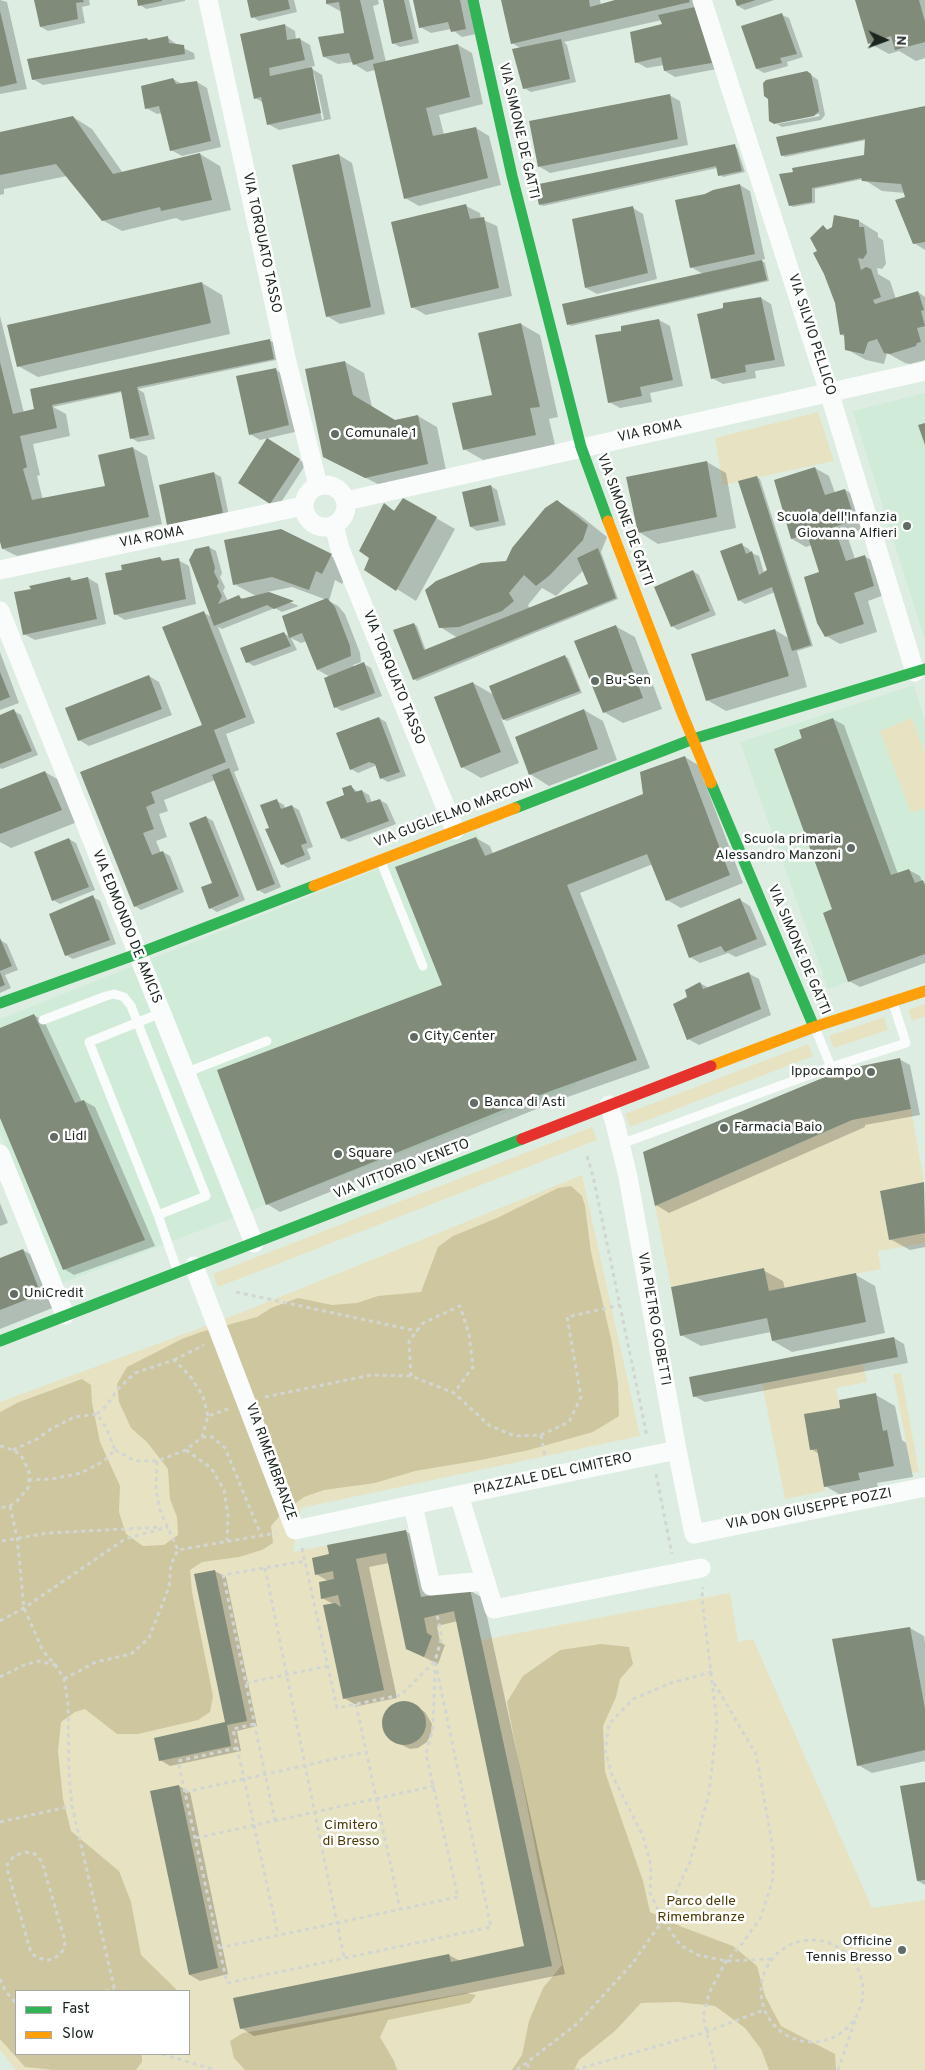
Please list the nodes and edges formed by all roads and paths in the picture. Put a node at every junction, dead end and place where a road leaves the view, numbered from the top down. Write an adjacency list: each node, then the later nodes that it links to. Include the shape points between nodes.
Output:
1 (208, 0): 7 (street, VIA TORQUATO TASSO, via 286,362)
2 (473, 0): 6 (street, VIA SIMONE DE GATTI, via 512,176)
3 (702, 0): 5 (street, VIA SILVIO PELLICO)
4 (925, 371): 5 (street, VIA ROMA)
5 (829, 392): 6 (street, VIA ROMA); 13 (street, VIA SILVIO PELLICO)
6 (581, 447): 8 (street, VIA ROMA); 14 (street, VIA SIMONE DE GATTI)
7 (318, 485): 8 (street, via 336,487); 9 (street, via 310,490)
8 (346, 501): 10 (street, via 342,519)
9 (303, 506): 10 (street, via 310,522 327,528); 11 (street, VIA ROMA)
10 (334, 525): 15 (street, VIA TORQUATO TASSO, via 340,549)
11 (0, 570)
12 (0, 611): 17 (street, VIA EDMONDO DE AMICIS)
13 (920, 670): 14 (street, VIA GUGLIELMO MARCONI)
14 (693, 739): 15 (street, VIA GUGLIELMO MARCONI); 25 (street, VIA SIMONE DE GATTI)
15 (455, 830): 16 (street, VIA GUGLIELMO MARCONI)
16 (380, 859): 17 (street, VIA GUGLIELMO MARCONI); 18 (lane)
17 (137, 954): 21 (street, VIA GUGLIELMO MARCONI); 22 (street, VIA EDMONDO DE AMICIS)
18 (423, 966)
19 (925, 992): 20 (street, VIA VITTORIO VENETO)
20 (892, 1002): 25 (street, VIA VITTORIO VENETO); 27 (lane, via 906,1043)
21 (0, 1003)
22 (161, 1013): 24 (lane); 28 (street, VIA EDMONDO DE AMICIS)
23 (43, 1020): 24 (lane, via 114,994 124,997)
24 (138, 1023): 32 (lane, via 206,1196); 32 (lane, via 89,1042)
25 (814, 1028): 27 (lane); 29 (street, VIA VITTORIO VENETO)
26 (268, 1041): 28 (lane)
27 (830, 1067): 30 (lane)
28 (185, 1073): 33 (street, VIA EDMONDO DE AMICIS)
29 (609, 1105): 30 (street, VIA PIETRO GOBETTI); 33 (street, VIA VITTORIO VENETO)
30 (621, 1144): 52 (street, VIA PIETRO GOBETTI)
31 (0, 1154): 37 (street)
32 (158, 1215): 34 (lane)
33 (254, 1243): 34 (street, VIA VITTORIO VENETO)
34 (186, 1269): 37 (street, VIA VITTORIO VENETO); 39 (street, VIA RIMEMBRANZE)
35 (236, 1292): 38 (path)
36 (620, 1305): 43 (path, via 567,1317 581,1397 569,1422 540,1435 515,1436 490,1426)
37 (65, 1315): 40 (street, VIA VITTORIO VENETO)
38 (417, 1331): 42 (path, via 409,1341); 43 (path, via 423,1323 460,1306 469,1334 473,1367)
39 (223, 1338): 41 (path); 44 (street, VIA RIMEMBRANZE)
40 (0, 1340)
41 (174, 1360): 45 (path, via 136,1373); 46 (path, via 203,1396)
42 (411, 1376): 43 (path); 44 (path, via 371,1375)
43 (454, 1393)
44 (247, 1401): 46 (path); 61 (street, VIA RIMEMBRANZE)
45 (97, 1414): 49 (path, via 74,1418); 50 (path)
46 (208, 1416): 47 (path)
47 (202, 1437): 51 (path); 63 (path, via 212,1437 225,1448)
48 (0, 1446): 49 (path)
49 (14, 1450): 54 (path, via 26,1462)
50 (115, 1450): 53 (path, via 135,1461); 54 (path, via 104,1461 81,1473)
51 (186, 1450): 53 (path); 65 (path, via 211,1468 224,1490)
52 (677, 1450): 56 (street, PIAZZALE DEL CIMITERO); 62 (street, VIA PIETRO GOBETTI)
53 (157, 1461): 60 (path, via 156,1489 160,1510)
54 (29, 1480): 58 (path, via 23,1496)
55 (925, 1487): 62 (street, VIA DON GIUSEPPE POZZI)
56 (459, 1495): 57 (street, VIA RIMEMBRANZE); 71 (street, PIAZZALE DEL CIMITERO)
57 (413, 1505): 61 (street, VIA RIMEMBRANZE); 71 (street, via 431,1586)
58 (10, 1506): 59 (path); 64 (path)
59 (0, 1508)
60 (168, 1527): 64 (path); 67 (path); 72 (path, via 125,1540)
61 (295, 1530): 63 (path); 68 (path)
62 (694, 1534)
63 (261, 1536): 65 (path)
64 (17, 1537): 66 (path); 72 (path)
65 (227, 1540): 67 (path)
66 (2, 1541)
67 (178, 1550): 81 (path, via 171,1564 169,1587 149,1638 131,1654 96,1662)
68 (305, 1561): 69 (path); 77 (path)
69 (264, 1568): 79 (path); 83 (path, via 223,1575)
70 (702, 1575): 71 (street, PIAZZALE DEL CIMITERO, via 494,1609); 78 (path)
71 (485, 1581)
72 (24, 1608): 74 (path); 76 (path, via 44,1651)
73 (437, 1615): 75 (path, via 442,1637)
74 (0, 1621)
75 (435, 1661): 84 (path, via 401,1695); 91 (path, via 433,1728 426,1754); 106 (path, via 491,1927)
76 (56, 1666): 80 (path, via 38,1661); 81 (path)
77 (328, 1666): 79 (path); 84 (path, via 337,1708)
78 (712, 1672): 82 (path); 101 (path, via 633,1698 609,1724 605,1750 612,1775 643,1836 650,1866 650,1892)
79 (287, 1675): 83 (path); 88 (path)
80 (0, 1677)
81 (64, 1679): 94 (path, via 68,1702 68,1774)
82 (713, 1680): 101 (path, via 717,1723 709,1793 690,1862); 108 (path, via 756,1754 773,1848 773,1879 761,1917)
83 (245, 1683): 85 (path)
84 (356, 1704): 87 (path)
85 (254, 1724): 86 (path, via 233,1729); 89 (path)
86 (237, 1748): 90 (path); 92 (path, via 178,1761)
87 (366, 1752): 88 (path); 93 (path)
88 (305, 1765): 89 (path); 95 (path)
89 (265, 1774): 90 (path); 96 (path)
90 (244, 1778): 92 (path); 98 (path)
91 (434, 1786): 93 (path); 100 (path, via 458,1897)
92 (185, 1792): 99 (path)
93 (376, 1798): 95 (path); 100 (path)
94 (72, 1806): 97 (path); 110 (path)
95 (315, 1812): 96 (path); 102 (path)
96 (275, 1821): 98 (path)
97 (0, 1822)
98 (254, 1825): 99 (path); 103 (path)
99 (196, 1838): 105 (path)
100 (400, 1909): 102 (path)
101 (663, 1920): 108 (path, via 680,1945 698,1955); 116 (path, via 632,1964 578,2023)
102 (338, 1922): 103 (path); 106 (path)
103 (278, 1935): 105 (path)
104 (65, 1941): 104 (path, via 42,1862 35,1854 25,1852 14,1856 8,1872 31,1953 48,1960 58,1956)
105 (219, 1948): 106 (path, via 227,1983)
106 (344, 1957)
107 (771, 1959): 108 (path); 112 (path, via 763,1975 760,1993); 113 (path, via 799,1941 815,1940 846,1952 862,1981 862,1998)
108 (726, 1961): 114 (path, via 703,2016)
109 (0, 1978): 111 (path)
110 (114, 1990)
111 (15, 2002)
112 (764, 2010): 113 (path, via 786,2035 810,2042 834,2037 848,2028); 114 (path)
113 (857, 2014): 122 (path)
114 (706, 2032): 120 (path); 121 (path)
115 (165, 2055): 117 (path)
116 (528, 2064): 118 (path); 119 (path)
117 (212, 2070)
118 (517, 2070)
119 (530, 2070)
120 (576, 2070)
121 (716, 2070)
122 (838, 2070)

